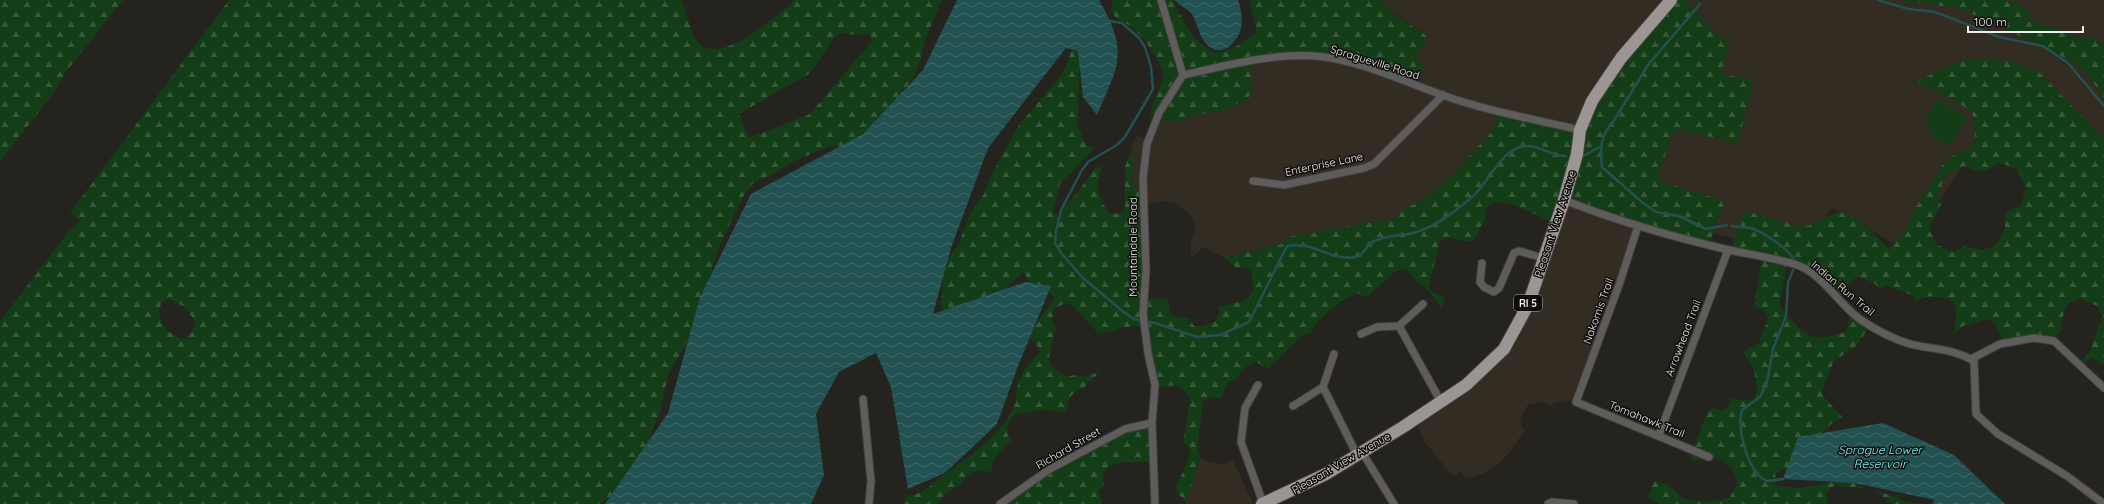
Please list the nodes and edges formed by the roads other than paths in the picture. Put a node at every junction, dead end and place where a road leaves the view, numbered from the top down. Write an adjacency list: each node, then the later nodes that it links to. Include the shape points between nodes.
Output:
1 (1161, 0): 3 (street)
2 (1671, 0): 5 (main road, Pleasant View Avenue / RI 5, via 1605,79)
3 (1183, 75): 4 (street, Spragueville Road, via 1284,57 1315,56 1351,63); 24 (street, Mountaindale Road, via 1159,113 1147,144 1143,178 1146,271 1143,314 1155,385)
4 (1443, 95): 5 (street, Spragueville Road, via 1494,111); 6 (street, Enterprise Lane, via 1374,164 1284,185)
5 (1580, 130): 7 (main road, Pleasant View Avenue / RI 5, via 1577,154)
6 (1253, 181)
7 (1564, 200): 8 (street, Indian Run Trail); 10 (main road, Pleasant View Avenue / RI 5)
8 (1638, 226): 9 (street, Indian Run Trail); 22 (street, Nakomis Trail)
9 (1728, 250): 16 (street, Indian Run Trail, via 1799,266 1817,278 1860,319 1882,333 1910,344 1958,352); 25 (street, Arrowhead Trail)
10 (1543, 258): 11 (street, via 1519,251 1514,253 1499,288 1494,292 1480,282); 21 (main road, Pleasant View Avenue / RI 5, via 1528,305 1504,349 1466,386)
11 (1482, 263)
12 (1423, 304): 13 (street)
13 (1398, 326): 14 (street, via 1376,327); 21 (street)
14 (1361, 334)
15 (1334, 354): 18 (street)
16 (1971, 359): 19 (street, via 2000,344 2034,338 2054,341); 35 (street, via 1974,361 1976,373 1976,414 1998,434 2067,476)
17 (1258, 385): 31 (street, via 1245,408 1242,442)
18 (1323, 387): 23 (street); 26 (street)
19 (2104, 388)
20 (863, 399): 28 (street, via 871,481)
21 (1441, 402): 26 (main road, Pleasant View Avenue / RI 5)
22 (1576, 402): 25 (street, Tomahawk Trail)
23 (1293, 406)
24 (1152, 423): 29 (street, Richard Street, via 1118,432 1050,469); 30 (street, Mountaindale Road)
25 (1658, 435): 27 (street, Tomahawk Trail)
26 (1359, 453): 31 (main road, Pleasant View Avenue / RI 5, via 1326,474); 32 (street)
27 (1709, 457)
28 (869, 504)
29 (1000, 504)
30 (1155, 504)
31 (1263, 504)
32 (1394, 504)
33 (1548, 504): 34 (street)
34 (1574, 504)
35 (2104, 504)

